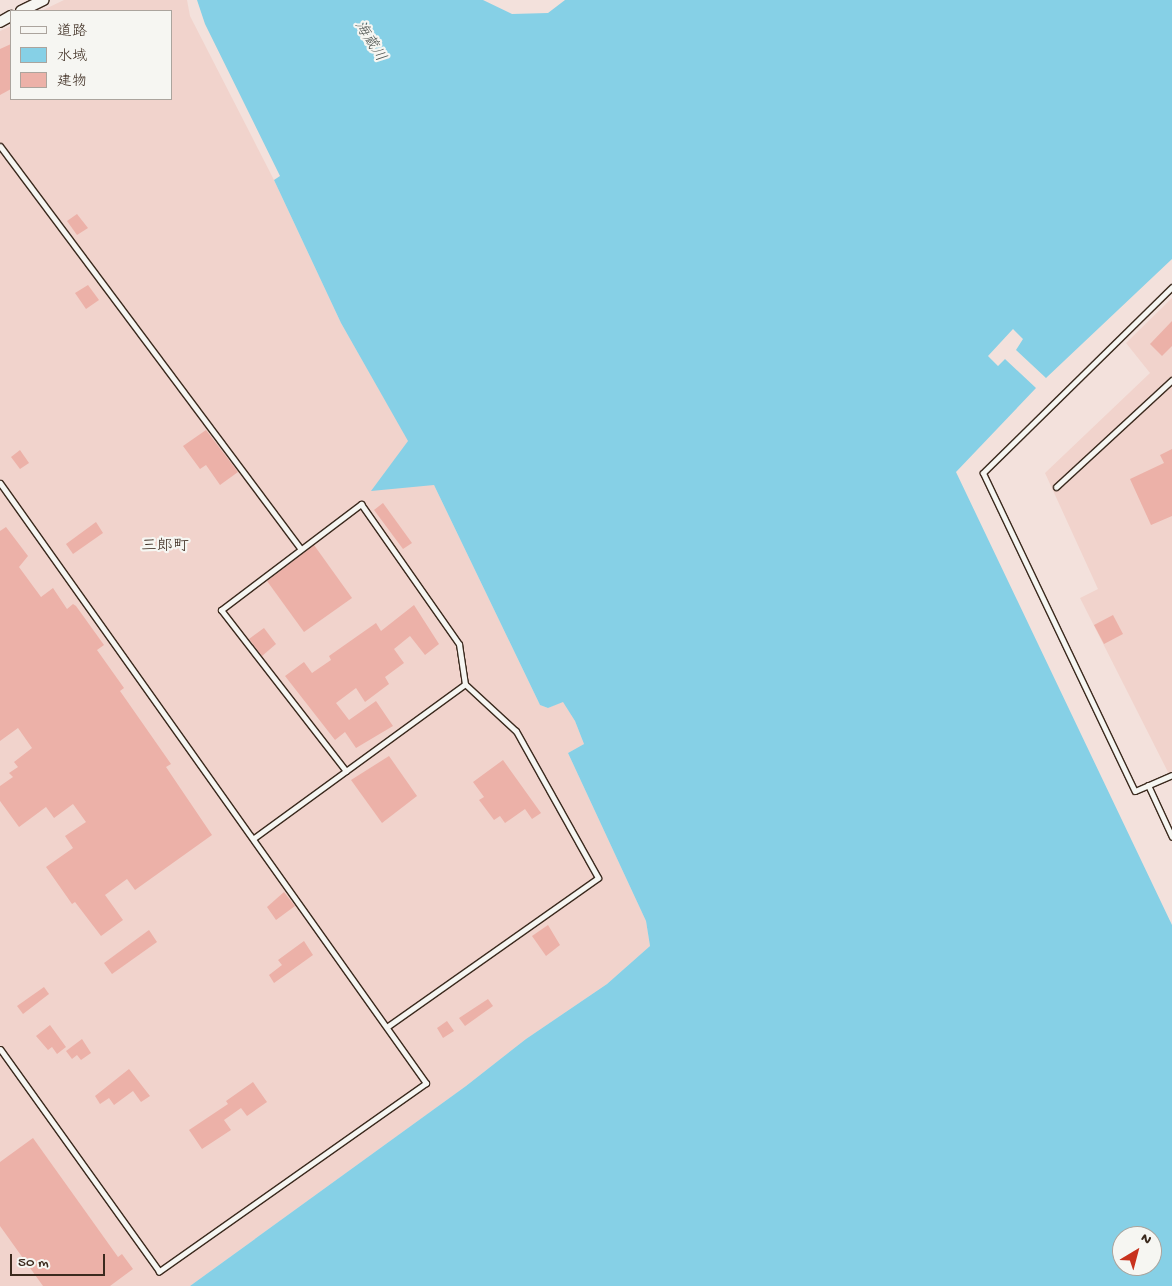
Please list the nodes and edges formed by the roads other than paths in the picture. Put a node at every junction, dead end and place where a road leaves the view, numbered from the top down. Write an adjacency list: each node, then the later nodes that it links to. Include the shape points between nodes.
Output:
1 (44, 0): 2 (street)
2 (23, 10)
3 (0, 146): 8 (lane)
4 (1172, 287): 12 (lane, via 983,473 1135,791)
5 (1172, 380): 7 (lane)
6 (0, 483): 14 (lane)
7 (1056, 487)
8 (300, 548): 9 (lane, via 361,504 459,644); 10 (lane, via 221,610)
9 (465, 684): 10 (lane); 15 (lane, via 516,731 598,878)
10 (346, 771): 14 (lane)
11 (1172, 775): 12 (lane)
12 (1148, 786): 13 (lane)
13 (1172, 837)
14 (254, 838): 15 (lane)
15 (387, 1027): 16 (lane, via 426,1082 159,1271)
16 (0, 1049)

